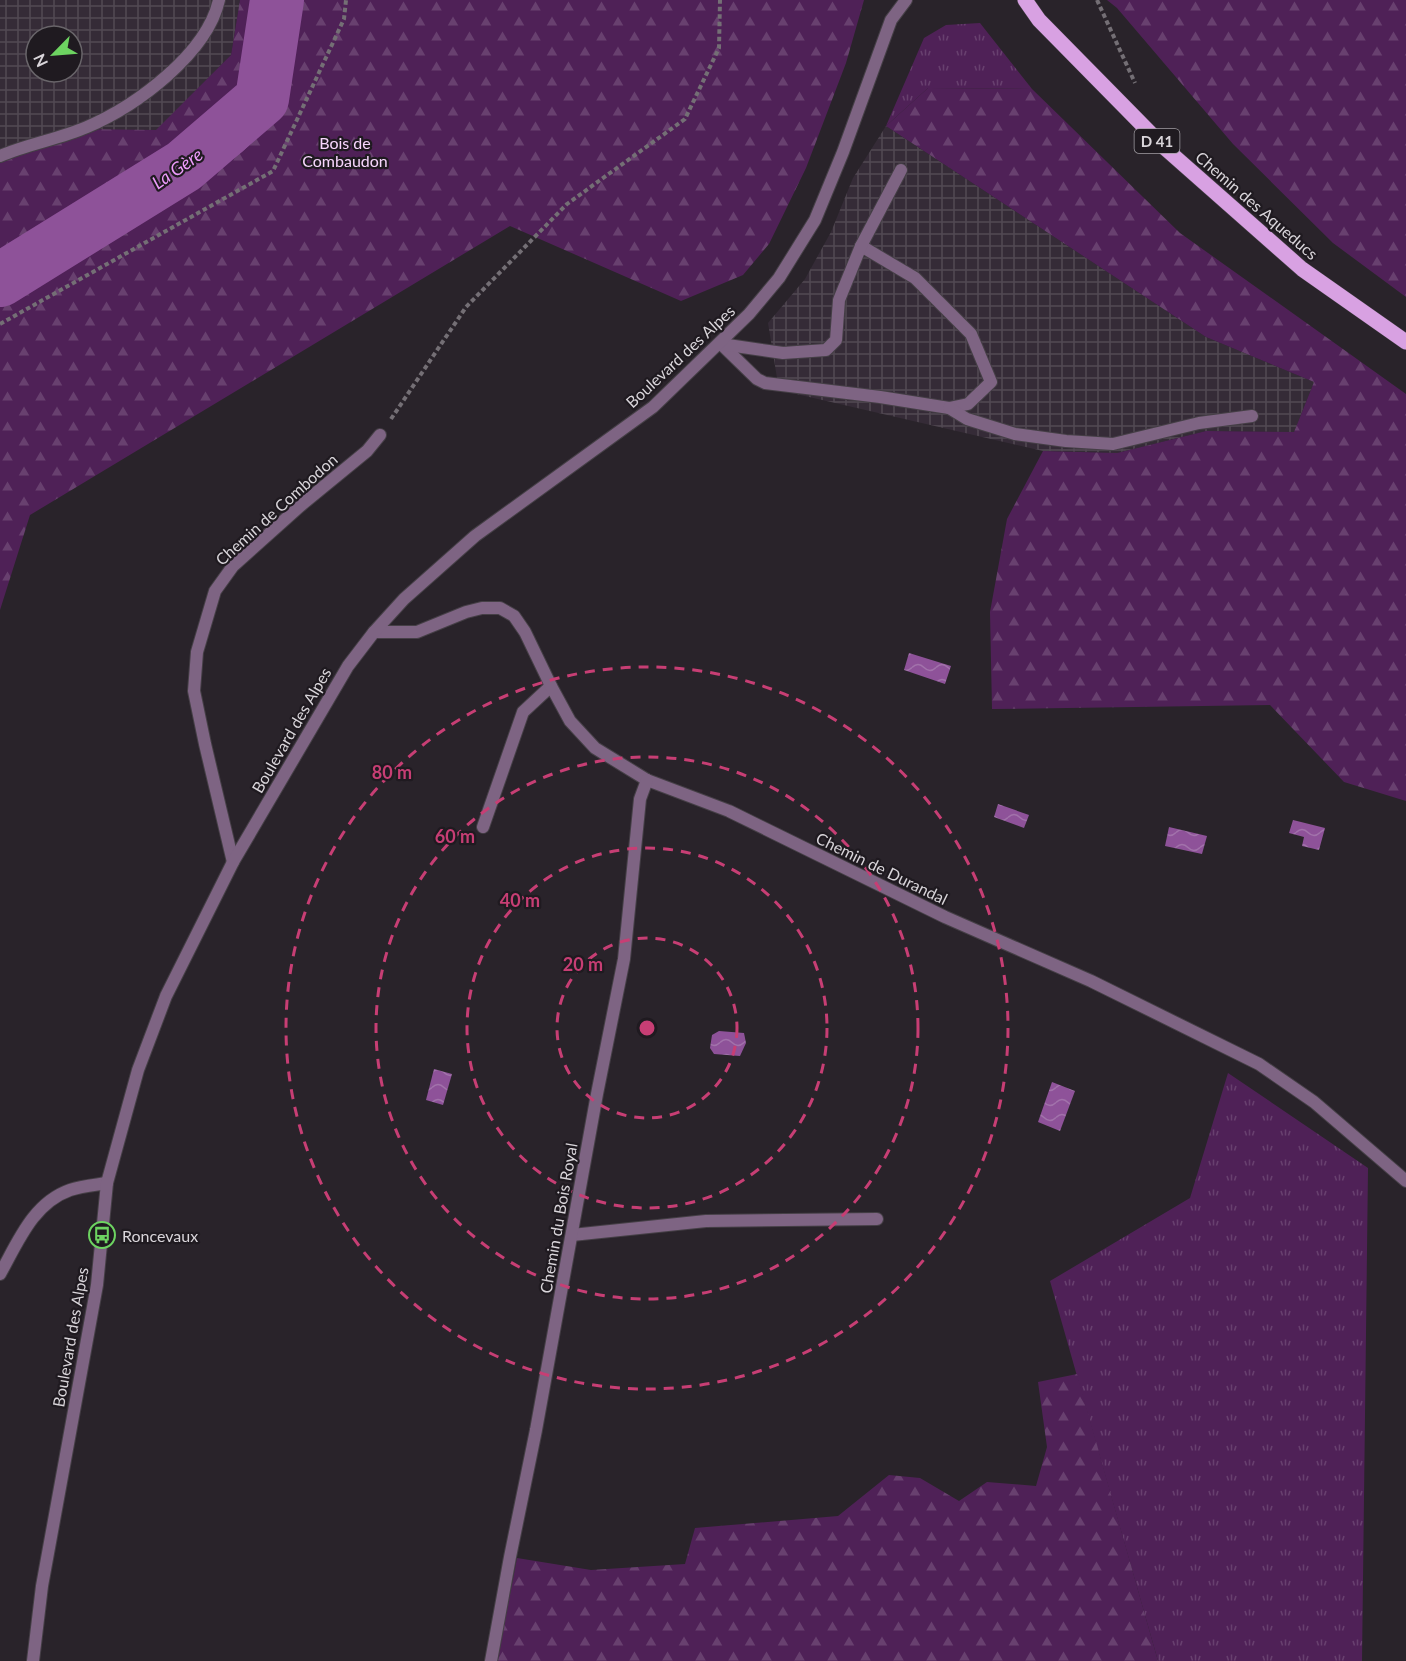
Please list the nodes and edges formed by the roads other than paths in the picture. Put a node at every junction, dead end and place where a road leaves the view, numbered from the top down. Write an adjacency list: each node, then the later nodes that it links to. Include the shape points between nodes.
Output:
1 (219, 0): 4 (street, via 197,45 164,79 133,102 87,127)
2 (906, 0): 8 (street, Boulevard des Alpes, via 891,20 815,220 779,278)
3 (1024, 0): 7 (main road, Chemin des Aqueducs / D 41, via 1166,149 1302,269)
4 (0, 156)
5 (901, 170): 6 (street)
6 (861, 246): 8 (street, via 839,300 836,340 826,350 783,353); 9 (street, via 915,278 971,334 991,382 968,404)
7 (1406, 342)
8 (720, 344): 9 (street, via 765,383); 12 (street, Boulevard des Alpes, via 653,407 475,536 404,599)
9 (949, 408): 10 (street, via 967,419 1015,434 1113,444 1199,423)
10 (1252, 416)
11 (380, 435): 16 (street, Chemin de Combodon, via 368,451 233,566 215,591 197,652 194,691)
12 (374, 632): 13 (street, Chemin de Durandal, via 417,632 466,612 500,608 514,616 525,632); 16 (street, Boulevard des Alpes, via 348,666)
13 (550, 686): 14 (street, Chemin de Durandal, via 570,721 595,748); 15 (street, via 524,712)
14 (647, 780): 17 (street, Chemin de Durandal, via 729,811 1259,1064 1314,1102); 20 (street, Chemin du Bois Royal, via 640,799 624,960)
15 (483, 827)
16 (233, 862): 18 (street, Boulevard des Alpes, via 166,996 138,1070)
17 (1406, 1181)
18 (107, 1182): 21 (street, via 71,1190 41,1207); 22 (street, Boulevard des Alpes, via 97,1285 42,1586)
19 (877, 1219): 20 (street, via 705,1221)
20 (572, 1235): 23 (street, Chemin du Bois Royal)
21 (0, 1274)
22 (33, 1661)
23 (491, 1661)

